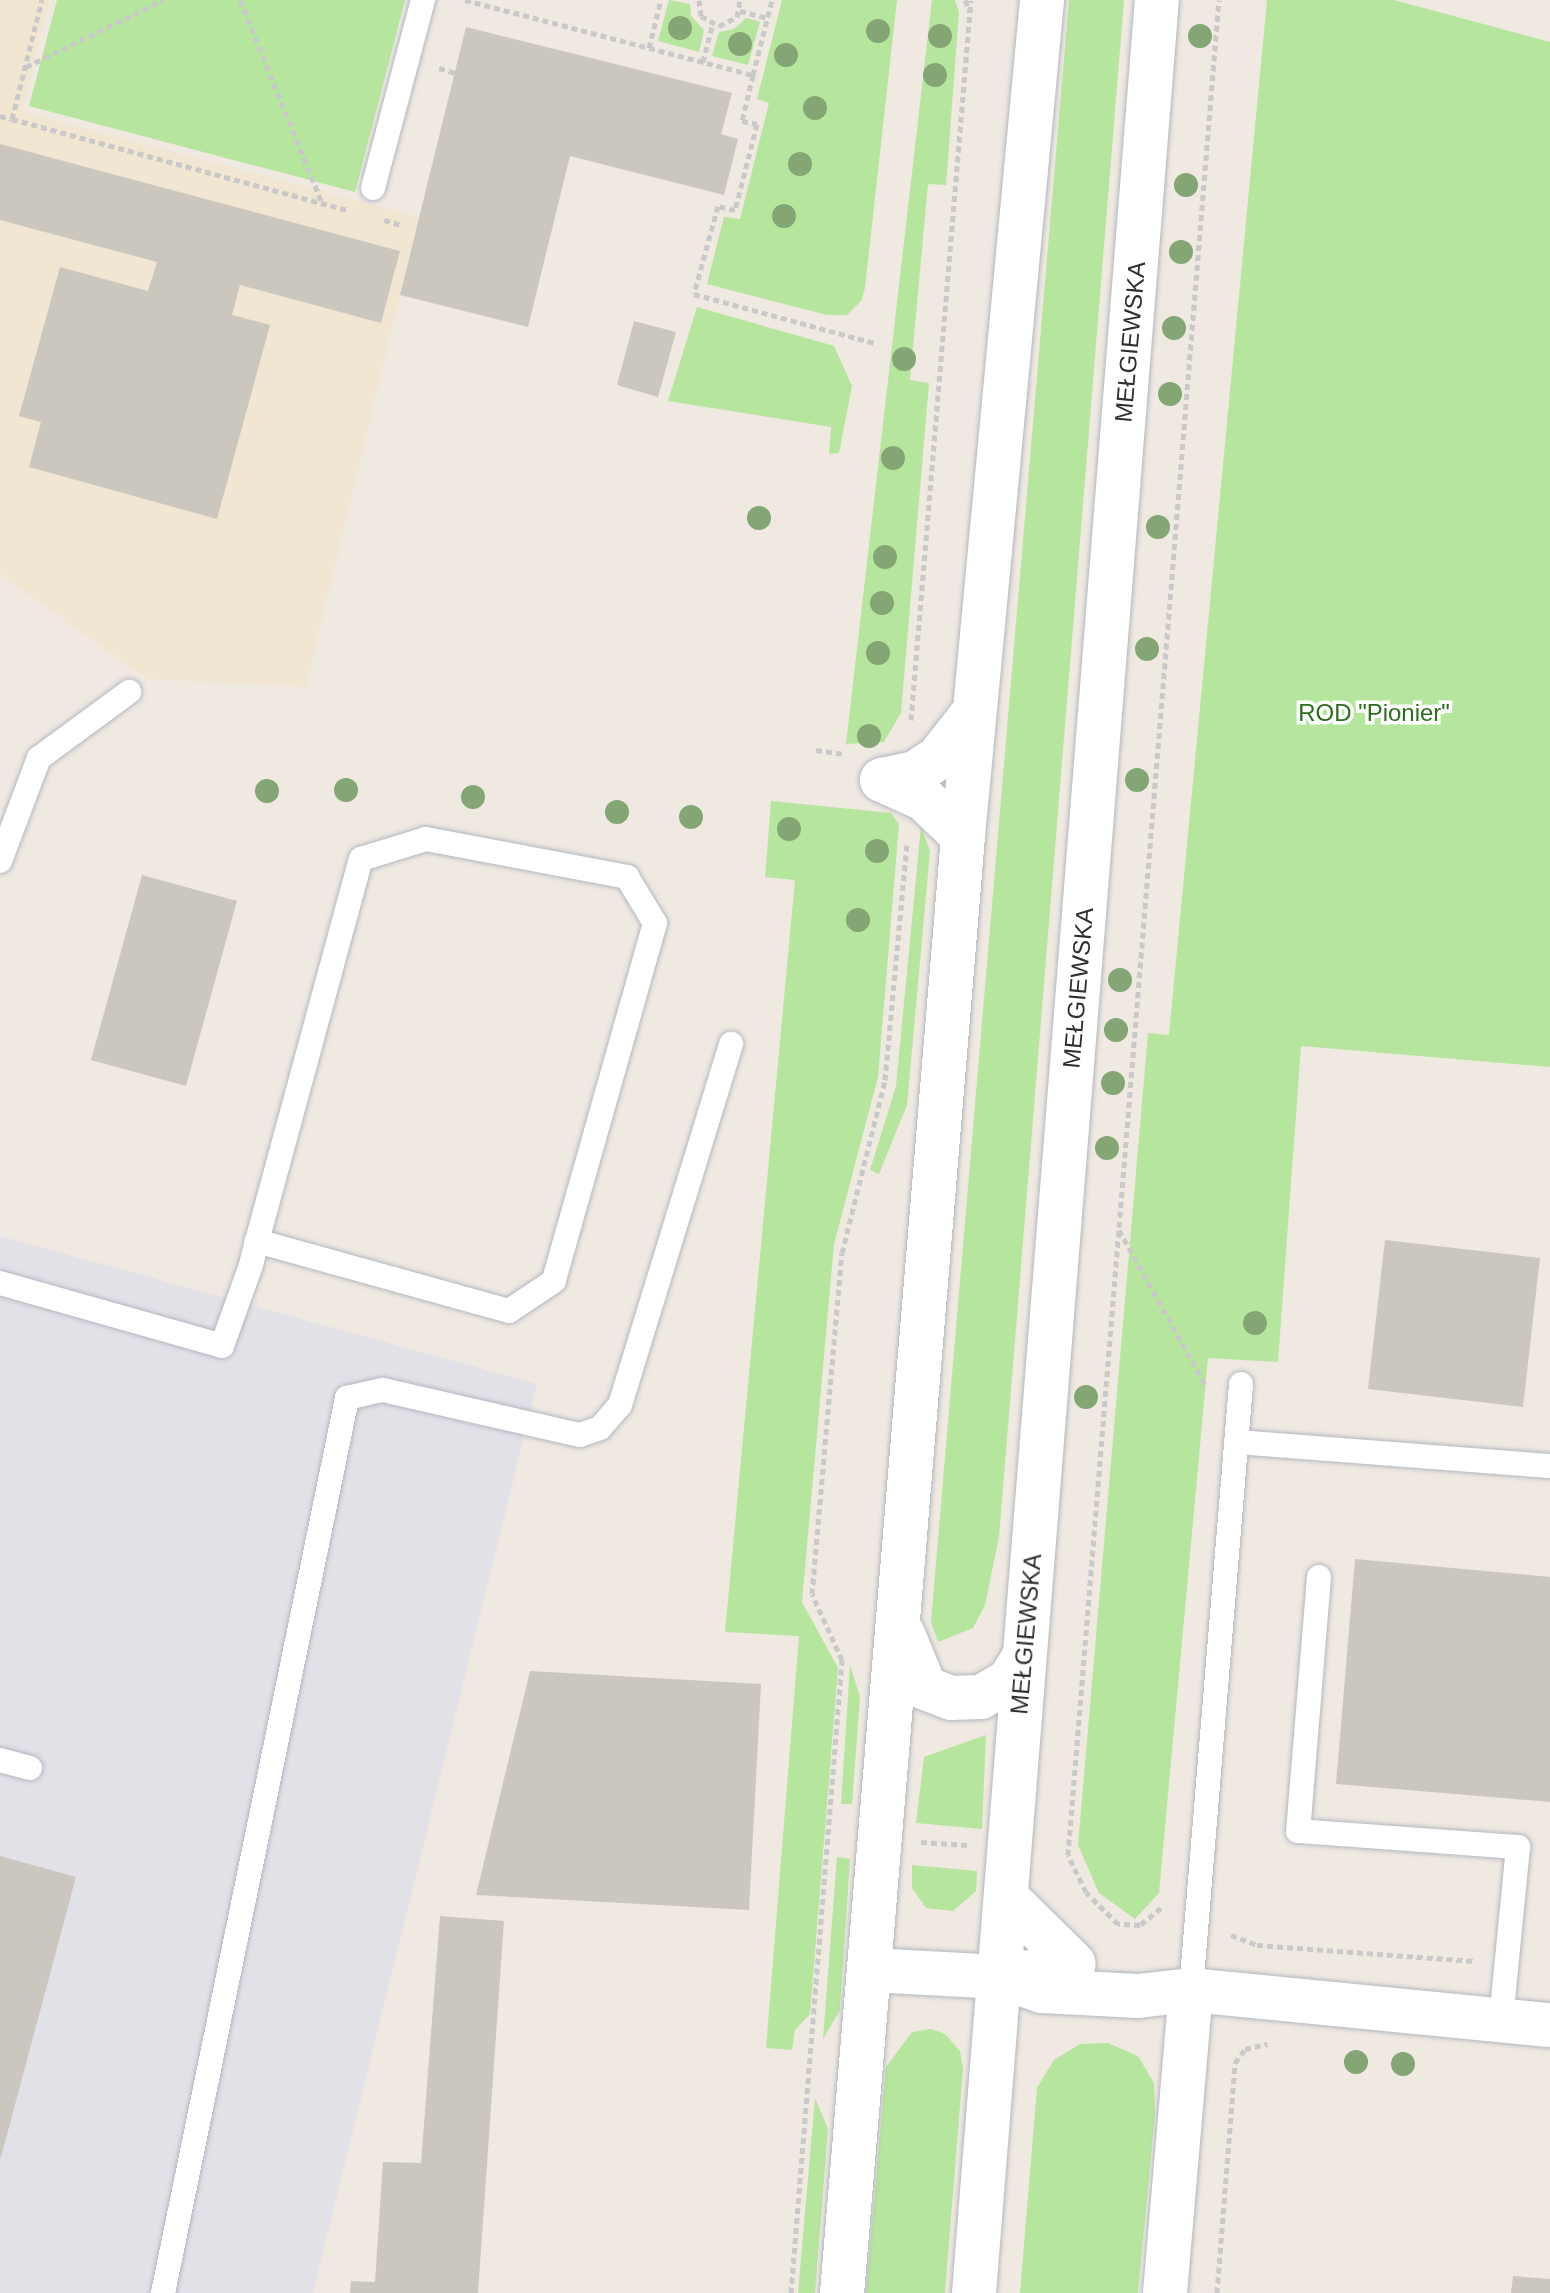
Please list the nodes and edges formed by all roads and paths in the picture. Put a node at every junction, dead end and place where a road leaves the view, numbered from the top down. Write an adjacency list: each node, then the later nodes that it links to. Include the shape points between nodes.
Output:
1 (42, 0): 21 (path)
2 (163, 0): 21 (path)
3 (240, 0): 26 (path)
4 (423, 0): 25 (lane)
5 (465, 0): 19 (path)
6 (661, 0): 19 (path)
7 (699, 0): 18 (path, via 701,16)
8 (740, 0): 15 (path)
9 (772, 0): 17 (path)
10 (965, 0): 16 (path)
11 (971, 0): 16 (path)
12 (1042, 0): 32 (main road)
13 (1157, 0): 48 (main road, MEŁGIEWSKA)
14 (1219, 0): 39 (path)
15 (740, 11): 17 (path); 18 (path, via 732,22)
16 (970, 12): 34 (path, via 911,729)
17 (768, 18): 22 (path)
18 (712, 25): 20 (path)
19 (649, 48): 20 (path)
20 (703, 62): 22 (path)
21 (26, 67): 24 (path)
22 (753, 75): 30 (path, via 742,121 757,124 735,210 718,206 694,294)
23 (0, 116): 24 (path)
24 (12, 119): 26 (path)
25 (373, 188)
26 (322, 203): 27 (path)
27 (362, 214)
28 (376, 218): 29 (path)
29 (402, 225)
30 (874, 343)
31 (129, 692): 37 (lane, via 39,758)
32 (974, 712): 34 (main road, via 938,758 915,773); 35 (main road)
33 (816, 750): 34 (path)
34 (882, 769): 35 (main road)
35 (963, 836): 47 (main road)
36 (907, 842): 51 (path, via 885,1080 842,1253 812,1594 842,1660)
37 (0, 861)
38 (731, 1044): 66 (lane, via 620,1405 600,1428 580,1435 383,1390 347,1398)
39 (1119, 1230): 43 (path); 54 (path)
40 (257, 1241): 40 (lane, via 361,859 426,839 627,877 655,923 554,1281 509,1311); 41 (lane, via 222,1346)
41 (0, 1283)
42 (1241, 1384): 44 (lane)
43 (1212, 1396)
44 (1236, 1442): 45 (lane); 62 (lane)
45 (1550, 1466)
46 (1319, 1577): 59 (lane, via 1298,1831 1518,1847)
47 (899, 1620): 48 (main road, via 912,1667 925,1688 951,1698 981,1697 1009,1681); 52 (main road)
48 (1024, 1657): 53 (main road, MEŁGIEWSKA)
49 (0, 1760): 50 (lane)
50 (30, 1768)
51 (828, 1833): 52 (path); 67 (path)
52 (881, 1839): 53 (path); 60 (main road)
53 (1010, 1849): 54 (path); 55 (main road, MEŁGIEWSKA)
54 (1068, 1855): 56 (path, via 1086,1892 1118,1924 1152,1919)
55 (1006, 1897): 58 (main road); 61 (main road, MEŁGIEWSKA)
56 (1166, 1897)
57 (1225, 1924): 59 (path, via 1232,1936 1257,1945)
58 (1074, 1964): 61 (main road); 62 (main road, via 1141,1973)
59 (1507, 1964): 63 (lane)
60 (870, 1970): 61 (main road); 68 (main road)
61 (1001, 1977): 62 (main road, via 1042,1991 1138,1996); 69 (main road, MEŁGIEWSKA)
62 (1191, 1990): 63 (main road); 70 (main road)
63 (1501, 2021): 64 (main road)
64 (1550, 2025)
65 (1281, 2045): 71 (path, via 1245,2049 1235,2063)
66 (163, 2293)
67 (791, 2293)
68 (842, 2293)
69 (974, 2293)
70 (1165, 2293)
71 (1217, 2293)

